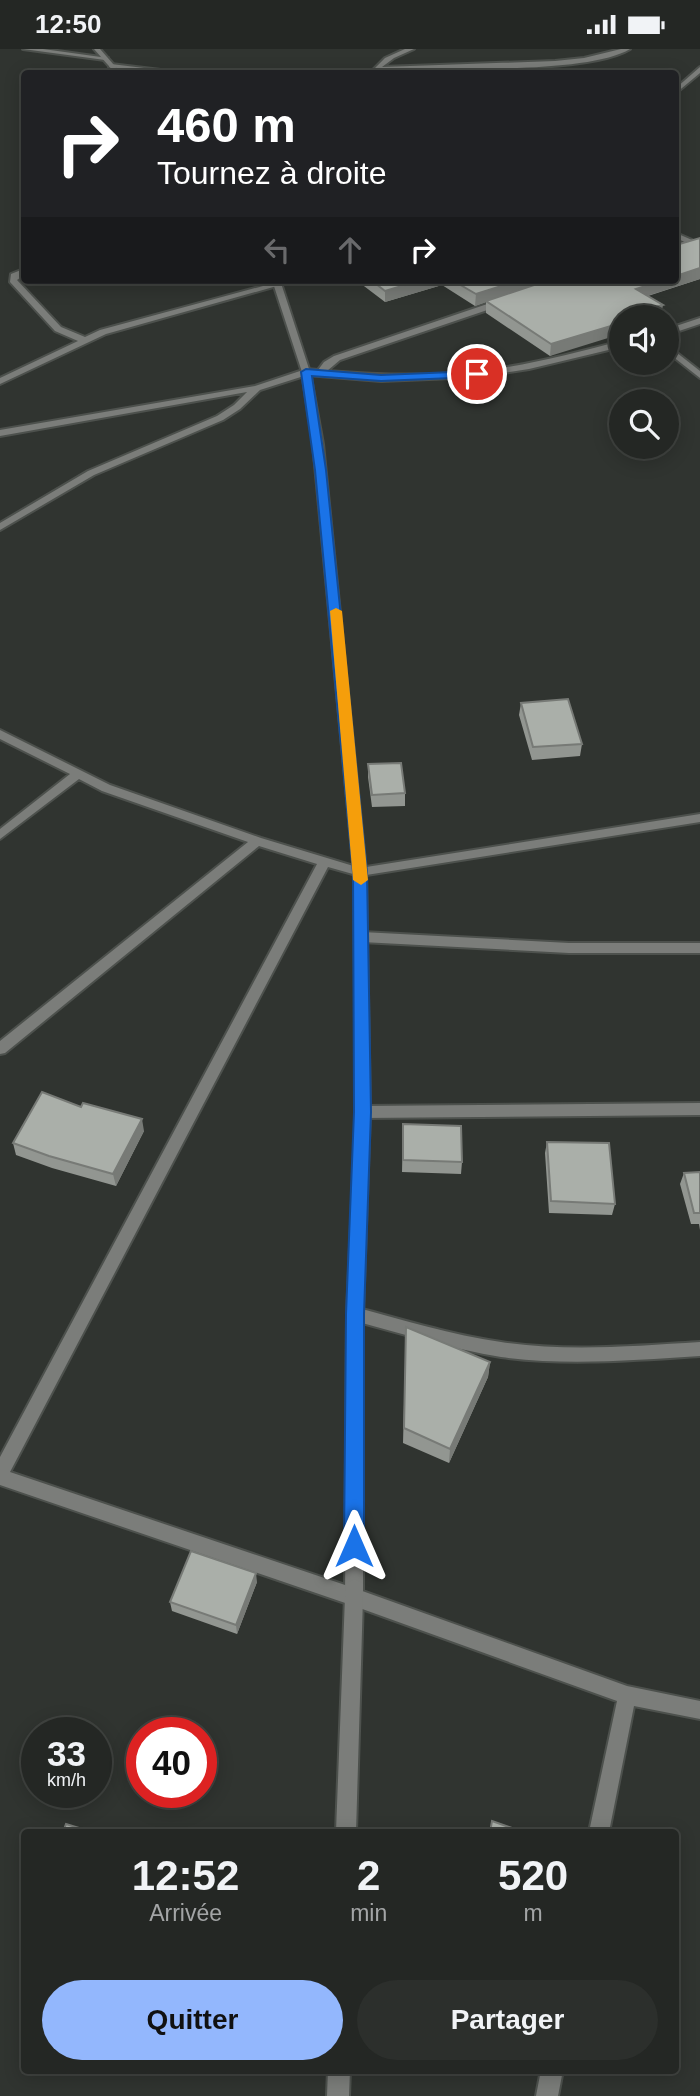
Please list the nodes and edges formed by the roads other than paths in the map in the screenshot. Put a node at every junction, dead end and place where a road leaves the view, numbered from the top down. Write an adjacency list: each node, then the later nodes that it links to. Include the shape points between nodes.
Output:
1 (26, 49): 5 (street)
2 (97, 49): 5 (street)
3 (411, 49): 10 (street, via 393,55)
4 (627, 49): 11 (street, via 577,59)
5 (105, 58): 6 (street)
6 (111, 66): 8 (street); 9 (street)
7 (700, 69): 12 (street)
8 (115, 70)
9 (144, 70)
10 (376, 70)
11 (392, 70)
12 (679, 89)
13 (679, 237): 15 (street)
14 (700, 238): 15 (street)
15 (689, 242): 16 (street)
16 (679, 245)
17 (21, 273): 23 (street, via 13,280 58,329)
18 (273, 284): 23 (street)
19 (277, 284): 28 (street)
20 (507, 300): 28 (street, via 337,358)
21 (700, 321): 22 (street)
22 (679, 328)
23 (84, 340): 27 (street)
24 (609, 347): 28 (street, via 477,374 381,378)
25 (679, 358): 29 (street)
26 (0, 370): 27 (street)
27 (17, 373): 30 (street)
28 (313, 373): 31 (street); 40 (street)
29 (700, 375)
30 (0, 381)
31 (257, 388): 32 (street); 33 (street, via 220,418 91,473)
32 (0, 433)
33 (0, 527)
34 (0, 734): 35 (street)
35 (77, 775): 37 (street); 38 (street)
36 (700, 818): 40 (street)
37 (0, 835)
38 (257, 841): 39 (street); 43 (street)
39 (325, 861): 40 (street); 48 (street)
40 (360, 872): 41 (street)
41 (362, 937): 42 (street, via 569,948); 45 (street)
42 (700, 948)
43 (0, 1049)
44 (700, 1109): 45 (street)
45 (363, 1112): 46 (street)
46 (355, 1314): 47 (street, via 522,1352); 49 (street)
47 (700, 1349)
48 (0, 1476): 49 (street)
49 (354, 1597): 50 (street); 52 (street)
50 (627, 1695): 51 (street); 53 (street)
51 (700, 1710)
52 (346, 1829)
53 (600, 1829)
54 (339, 2074): 56 (street)
55 (551, 2074): 57 (street)
56 (338, 2096)
57 (547, 2096)

